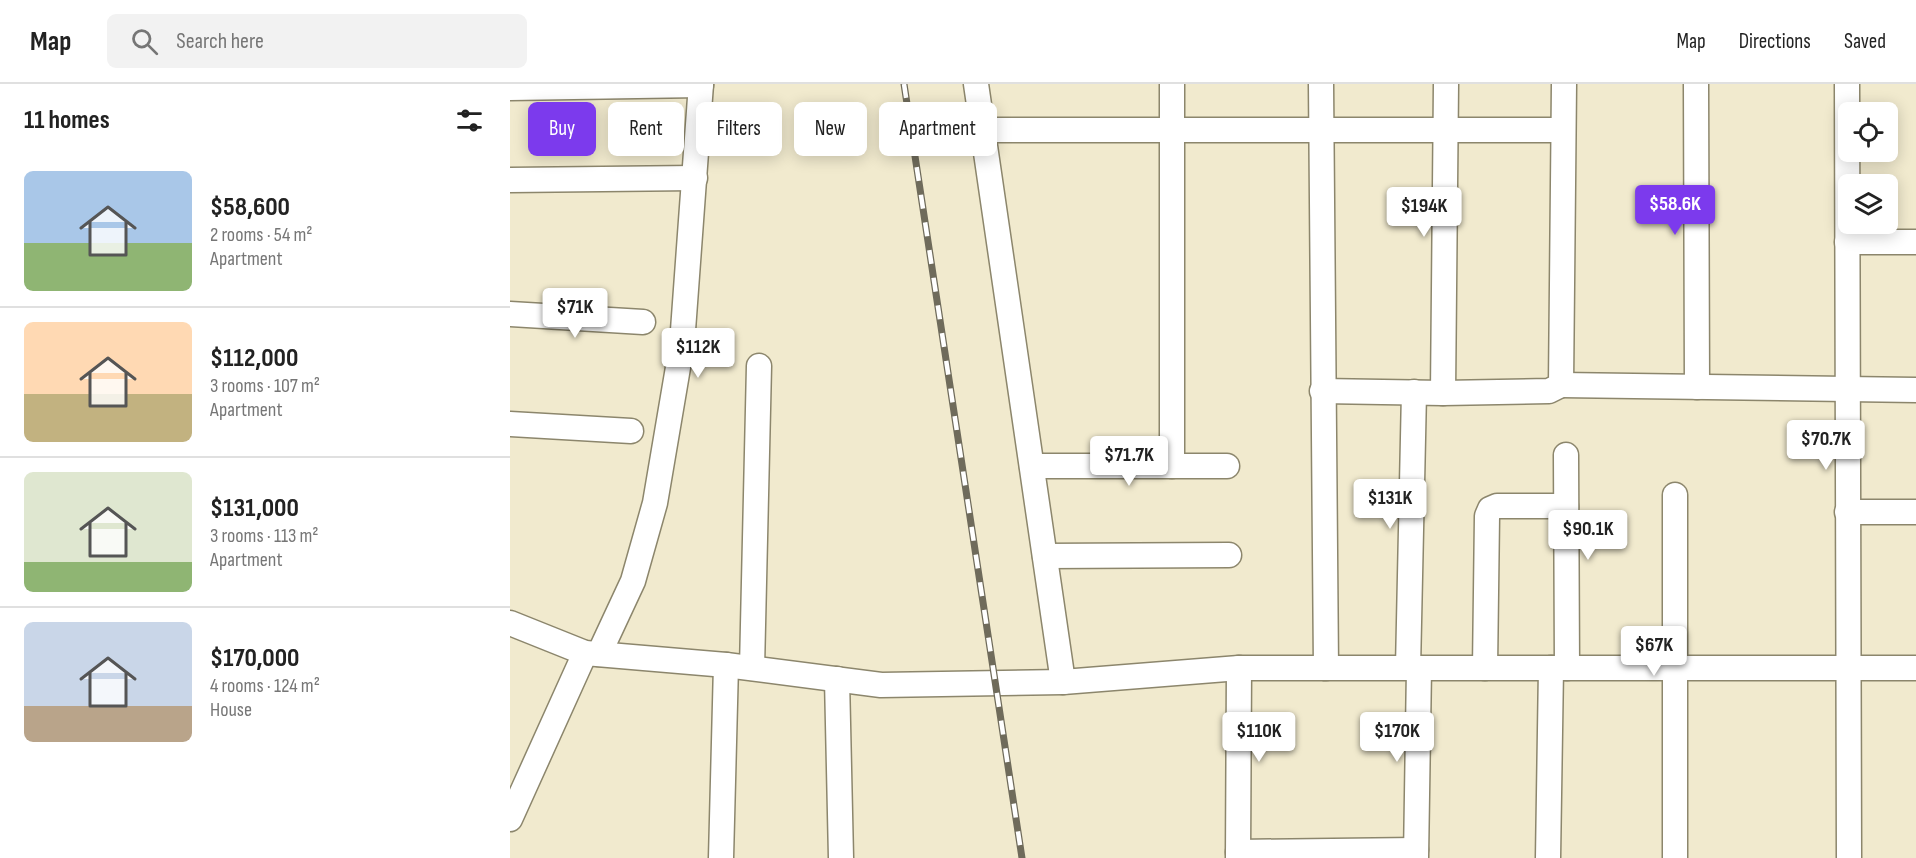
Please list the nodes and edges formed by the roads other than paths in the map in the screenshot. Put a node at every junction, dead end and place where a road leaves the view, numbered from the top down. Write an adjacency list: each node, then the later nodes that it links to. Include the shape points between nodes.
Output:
1 (701, 84): 9 (street); 17 (street)
2 (976, 84): 10 (street)
3 (1172, 84): 11 (street)
4 (1321, 84): 14 (street)
5 (1446, 84): 12 (street)
6 (1564, 84): 15 (street)
7 (1696, 84): 25 (street)
8 (1846, 84): 19 (street)
9 (510, 88)
10 (979, 102)
11 (1172, 129): 13 (street); 14 (street); 35 (street)
12 (1446, 129): 14 (street); 15 (street); 30 (street)
13 (997, 130)
14 (1320, 130): 27 (street)
15 (1563, 130): 24 (street)
16 (987, 156): 34 (street)
17 (695, 178): 18 (street); 44 (street, via 682,344 655,503 633,581)
18 (510, 180)
19 (1848, 242): 20 (street); 26 (street)
20 (1916, 242)
21 (510, 314): 22 (street)
22 (643, 322)
23 (759, 366): 46 (street)
24 (1561, 385): 25 (street); 30 (street, via 1548,391)
25 (1697, 387): 26 (street)
26 (1848, 389): 28 (street); 39 (street)
27 (1322, 390): 29 (street); 48 (street)
28 (1916, 390)
29 (1414, 393): 30 (street); 49 (street)
30 (1443, 393)
31 (510, 424): 32 (street)
32 (632, 431)
33 (1566, 455): 38 (street)
34 (1032, 466): 35 (street); 42 (street)
35 (1172, 466): 36 (street)
36 (1227, 466)
37 (1675, 495): 52 (street)
38 (1566, 506): 50 (street, via 1490,509); 51 (street)
39 (1847, 512): 40 (street); 53 (street)
40 (1916, 512)
41 (1229, 555): 42 (street)
42 (1045, 556): 56 (street)
43 (510, 623): 44 (street)
44 (592, 654): 45 (street); 57 (street)
45 (726, 665): 46 (street); 60 (street)
46 (752, 668): 55 (street)
47 (1239, 668): 48 (street); 56 (street); 59 (street)
48 (1326, 668): 49 (street)
49 (1414, 668): 50 (street); 58 (street)
50 (1485, 668): 51 (street)
51 (1559, 668): 52 (street); 62 (street)
52 (1675, 668): 53 (street); 63 (street)
53 (1848, 668): 54 (street); 64 (street)
54 (1916, 668)
55 (837, 679): 56 (street, via 881,685); 61 (street)
56 (1063, 682)
57 (510, 819)
58 (1416, 854): 59 (street)
59 (1238, 855)
60 (720, 858)
61 (841, 858)
62 (1548, 858)
63 (1675, 858)
64 (1849, 858)

